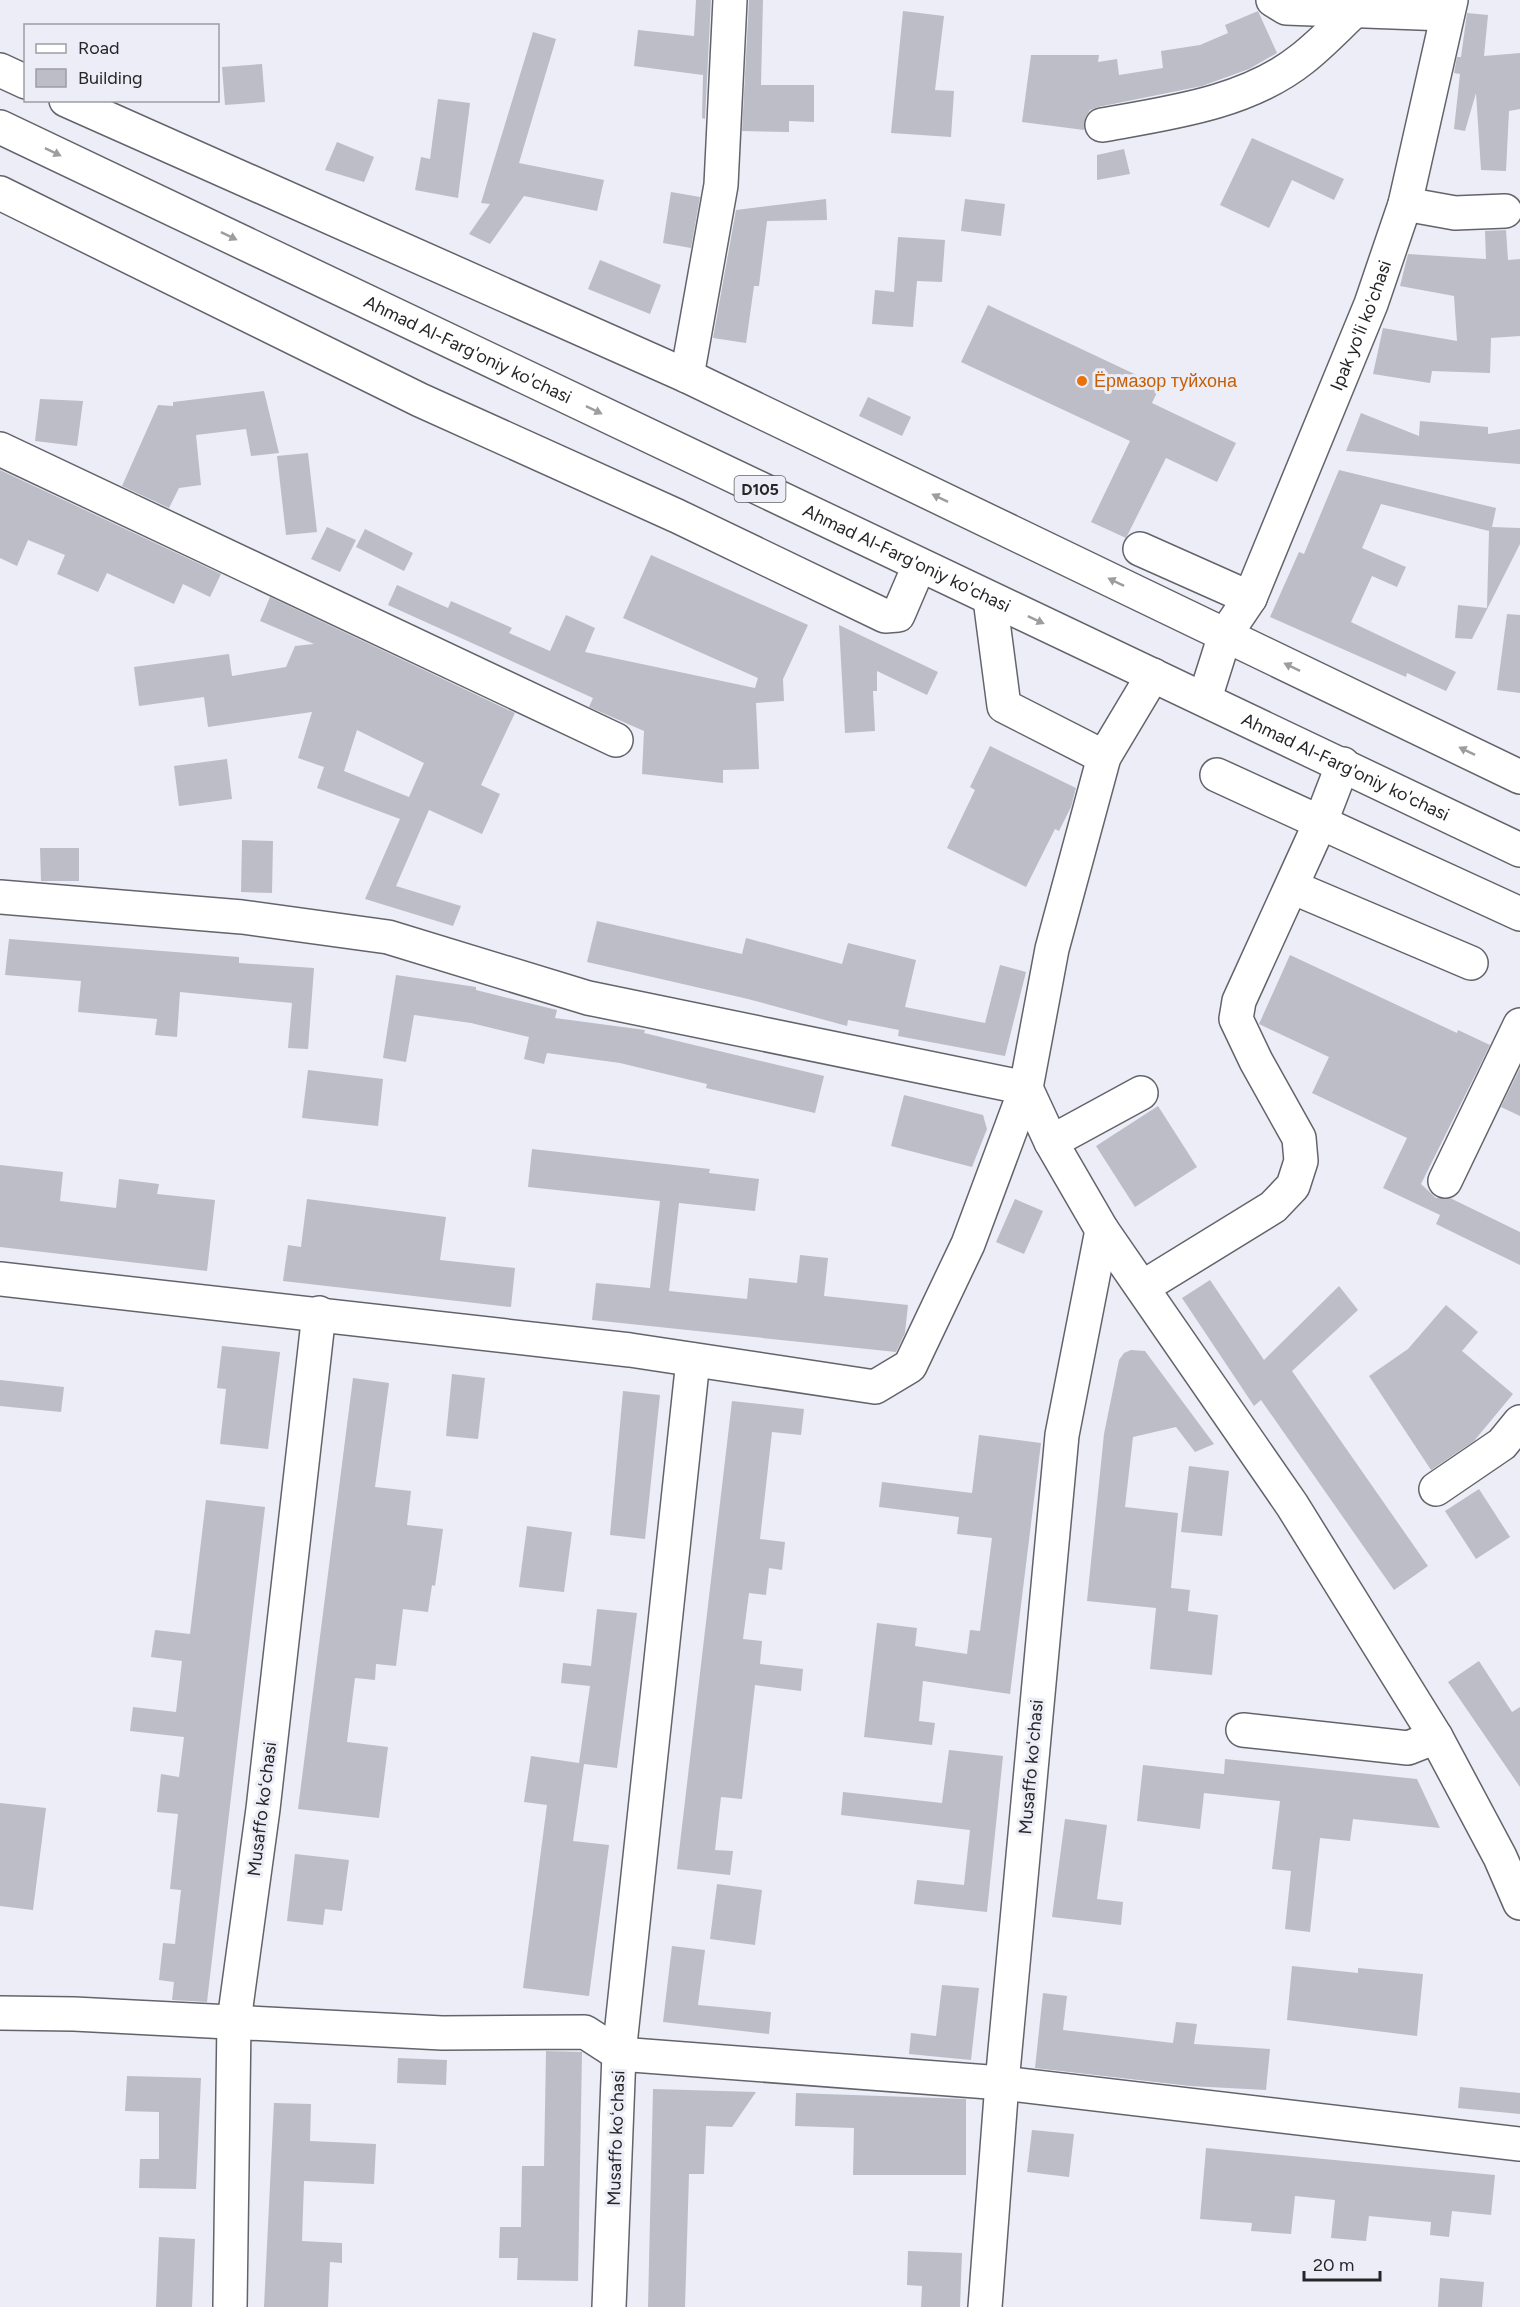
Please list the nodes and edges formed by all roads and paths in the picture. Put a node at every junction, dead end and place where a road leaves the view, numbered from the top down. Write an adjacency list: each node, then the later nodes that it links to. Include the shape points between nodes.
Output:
1 (730, 0): 13 (main road, via 721,185)
2 (1273, 0): 4 (main road, via 1286,8)
3 (1448, 7): 4 (main road); 11 (main road, Ipak yo'li ko'chasi)
4 (1353, 12): 8 (main road, via 1301,60 1257,87 1181,111)
5 (0, 70): 6 (main road)
6 (24, 81)
7 (70, 102): 13 (main road)
8 (1102, 125)
9 (0, 127): 16 (main road, Ahmad Al-Farg'oniy ko'chasi / D105, one-way to 16)
10 (0, 192): 16 (main road, via 420,400 677,516 885,616 898,615)
11 (1405, 204): 12 (main road, via 1445,212); 17 (main road, Ipak yo'li ko'chasi, via 1371,304)
12 (1505, 211)
13 (687, 376): 19 (main road, one-way to 13)
14 (0, 449): 22 (main road)
15 (1140, 549): 17 (main road)
16 (919, 566): 18 (main road, Ahmad Al-Farg'oniy ko'chasi / D105)
17 (1250, 597): 19 (main road, Ipak yo'li ko'chasi)
18 (990, 599): 20 (main road, Ahmad Al-Farg'oniy ko'chasi / D105, one-way to 20); 23 (main road, via 1004,706)
19 (1225, 635): 21 (main road, Ipak yo'li ko'chasi); 26 (main road, one-way to 19)
20 (1153, 675): 21 (main road, Ahmad Al-Farg'oniy ko'chasi / D105); 23 (main road)
21 (1205, 698): 24 (main road, Ahmad Al-Farg'oniy ko'chasi / D105)
22 (616, 740)
23 (1104, 757): 34 (main road, via 1053,949)
24 (1342, 764): 27 (main road); 28 (main road, Ahmad Al-Farg'oniy ko'chasi / D105)
25 (1218, 775): 27 (main road)
26 (1520, 777)
27 (1321, 821): 29 (main road); 31 (main road)
28 (1520, 850)
29 (1292, 886): 32 (main road); 40 (main road, via 1239,1001 1236,1019 1299,1138 1301,1161 1293,1186 1273,1206)
30 (0, 897): 34 (main road, via 242,917 388,937 588,998)
31 (1520, 914)
32 (1471, 963)
33 (1520, 1025): 37 (main road)
34 (1026, 1089): 36 (main road); 42 (main road, via 968,1244 910,1366 875,1387)
35 (1140, 1093): 36 (main road)
36 (1051, 1142): 38 (main road)
37 (1445, 1181)
38 (1102, 1230): 40 (main road); 51 (main road, Musaffo koʻchasi, via 1062,1435)
39 (0, 1279): 41 (main road)
40 (1143, 1287): 46 (main road, via 1292,1505)
41 (319, 1313): 42 (main road); 49 (main road, Musaffo koʻchasi, via 263,1809)
42 (693, 1360): 50 (main road, Musaffo koʻchasi)
43 (1520, 1422): 44 (main road, via 1502,1444)
44 (1436, 1489)
45 (1243, 1730): 46 (main road, via 1408,1748)
46 (1436, 1737): 47 (main road)
47 (1520, 1903)
48 (0, 2013): 49 (main road)
49 (234, 2021): 50 (main road, via 442,2033 585,2032); 53 (main road, Musaffo koʻchasi)
50 (619, 2054): 51 (main road); 54 (main road, Musaffo koʻchasi)
51 (1002, 2083): 52 (main road); 55 (main road, Musaffo koʻchasi)
52 (1520, 2144)
53 (230, 2307)
54 (609, 2307)
55 (985, 2307)

